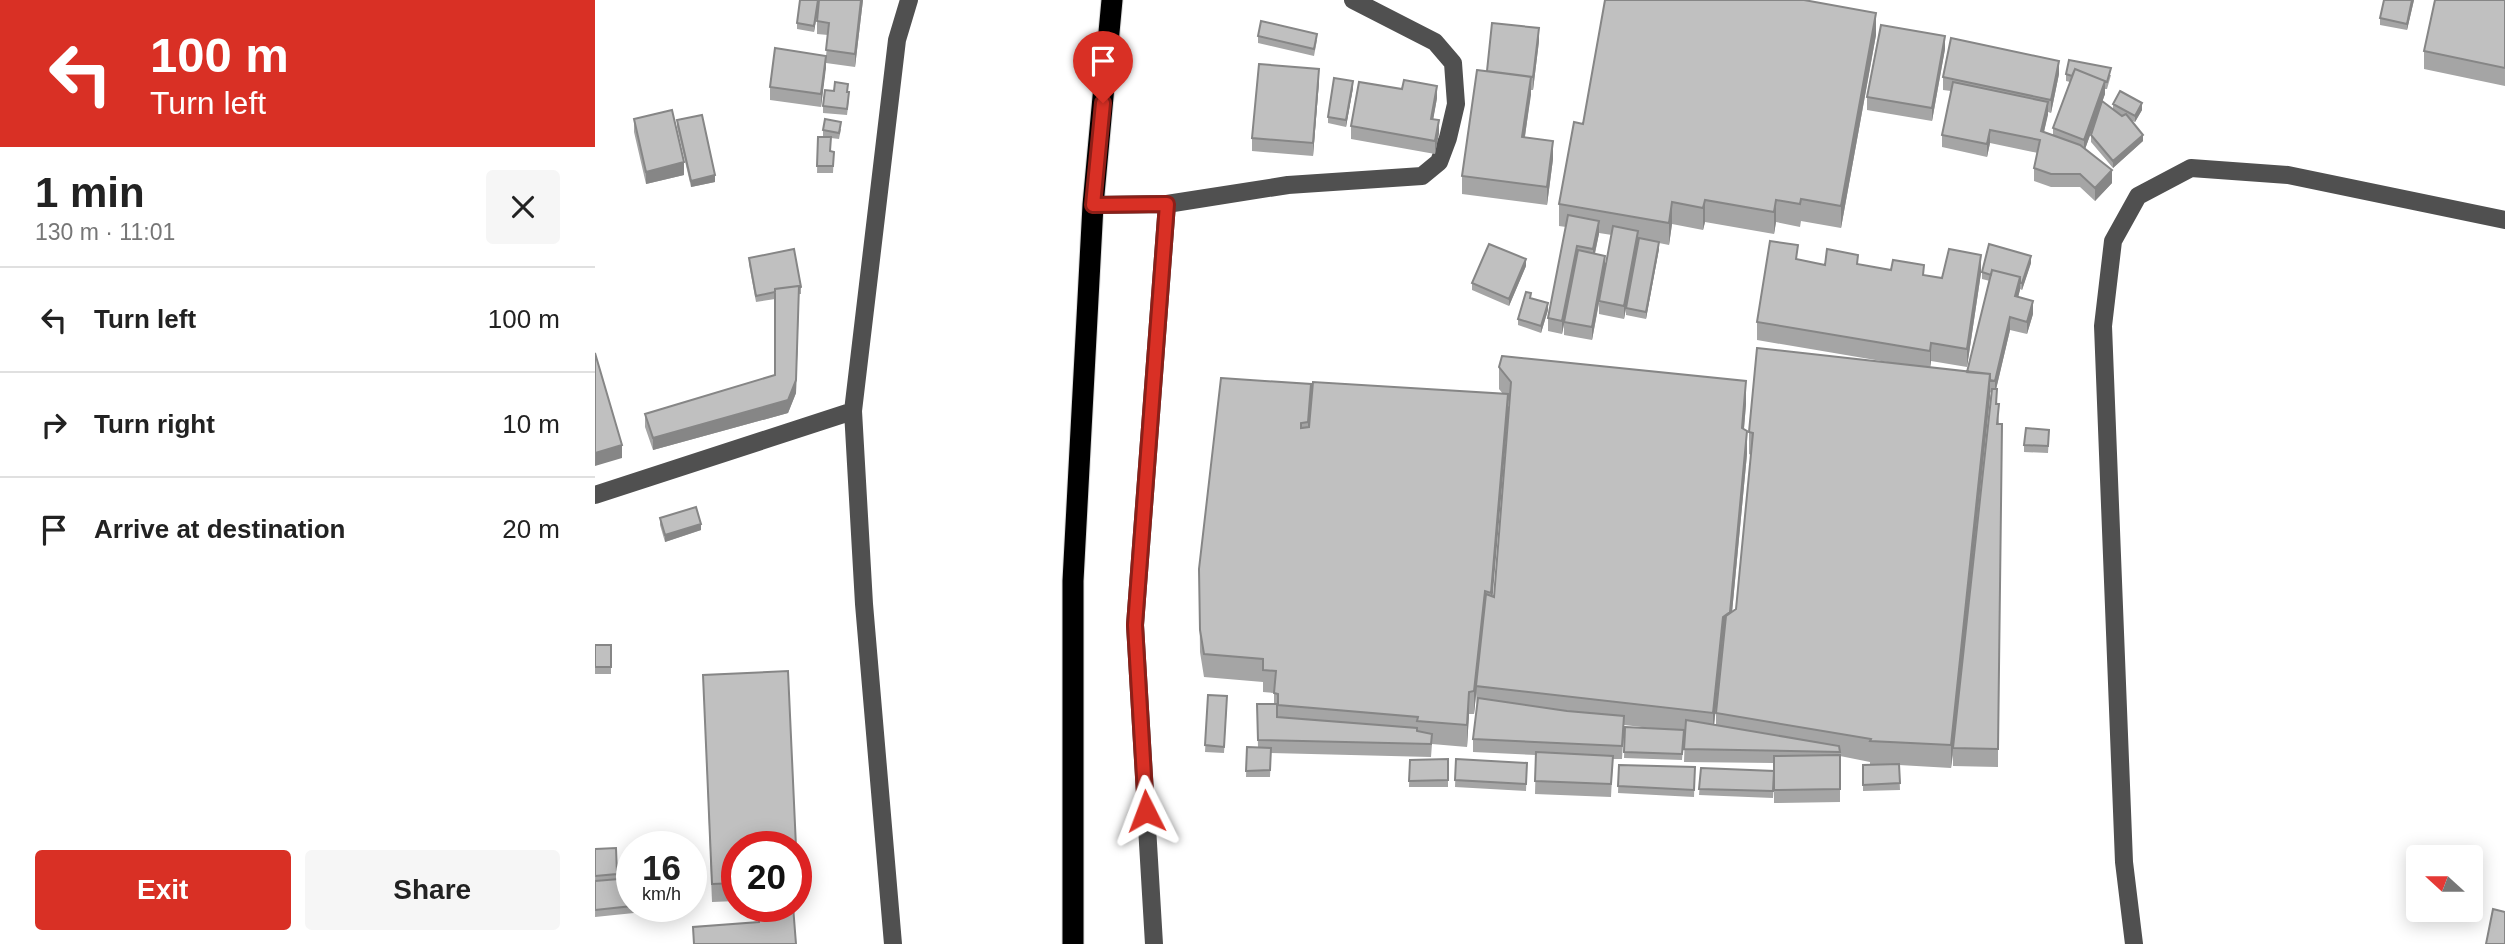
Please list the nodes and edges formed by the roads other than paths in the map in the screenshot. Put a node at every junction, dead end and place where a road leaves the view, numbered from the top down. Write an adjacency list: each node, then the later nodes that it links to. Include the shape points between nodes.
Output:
1 (909, 0): 7 (street, via 897,40)
2 (1112, 0): 5 (highway)
3 (1353, 0): 4 (street, via 1435,42 1453,64 1456,104 1439,162 1422,176 1288,186)
4 (1167, 204): 5 (street); 11 (street, via 1135,625)
5 (1093, 205): 10 (highway, via 1073,581)
6 (2505, 220): 12 (street, via 2288,175 2191,168 2138,196 2113,241 2103,326 2124,862)
7 (853, 411): 8 (street); 9 (street)
8 (595, 495)
9 (893, 944)
10 (1073, 944)
11 (1154, 944)
12 (2134, 944)

